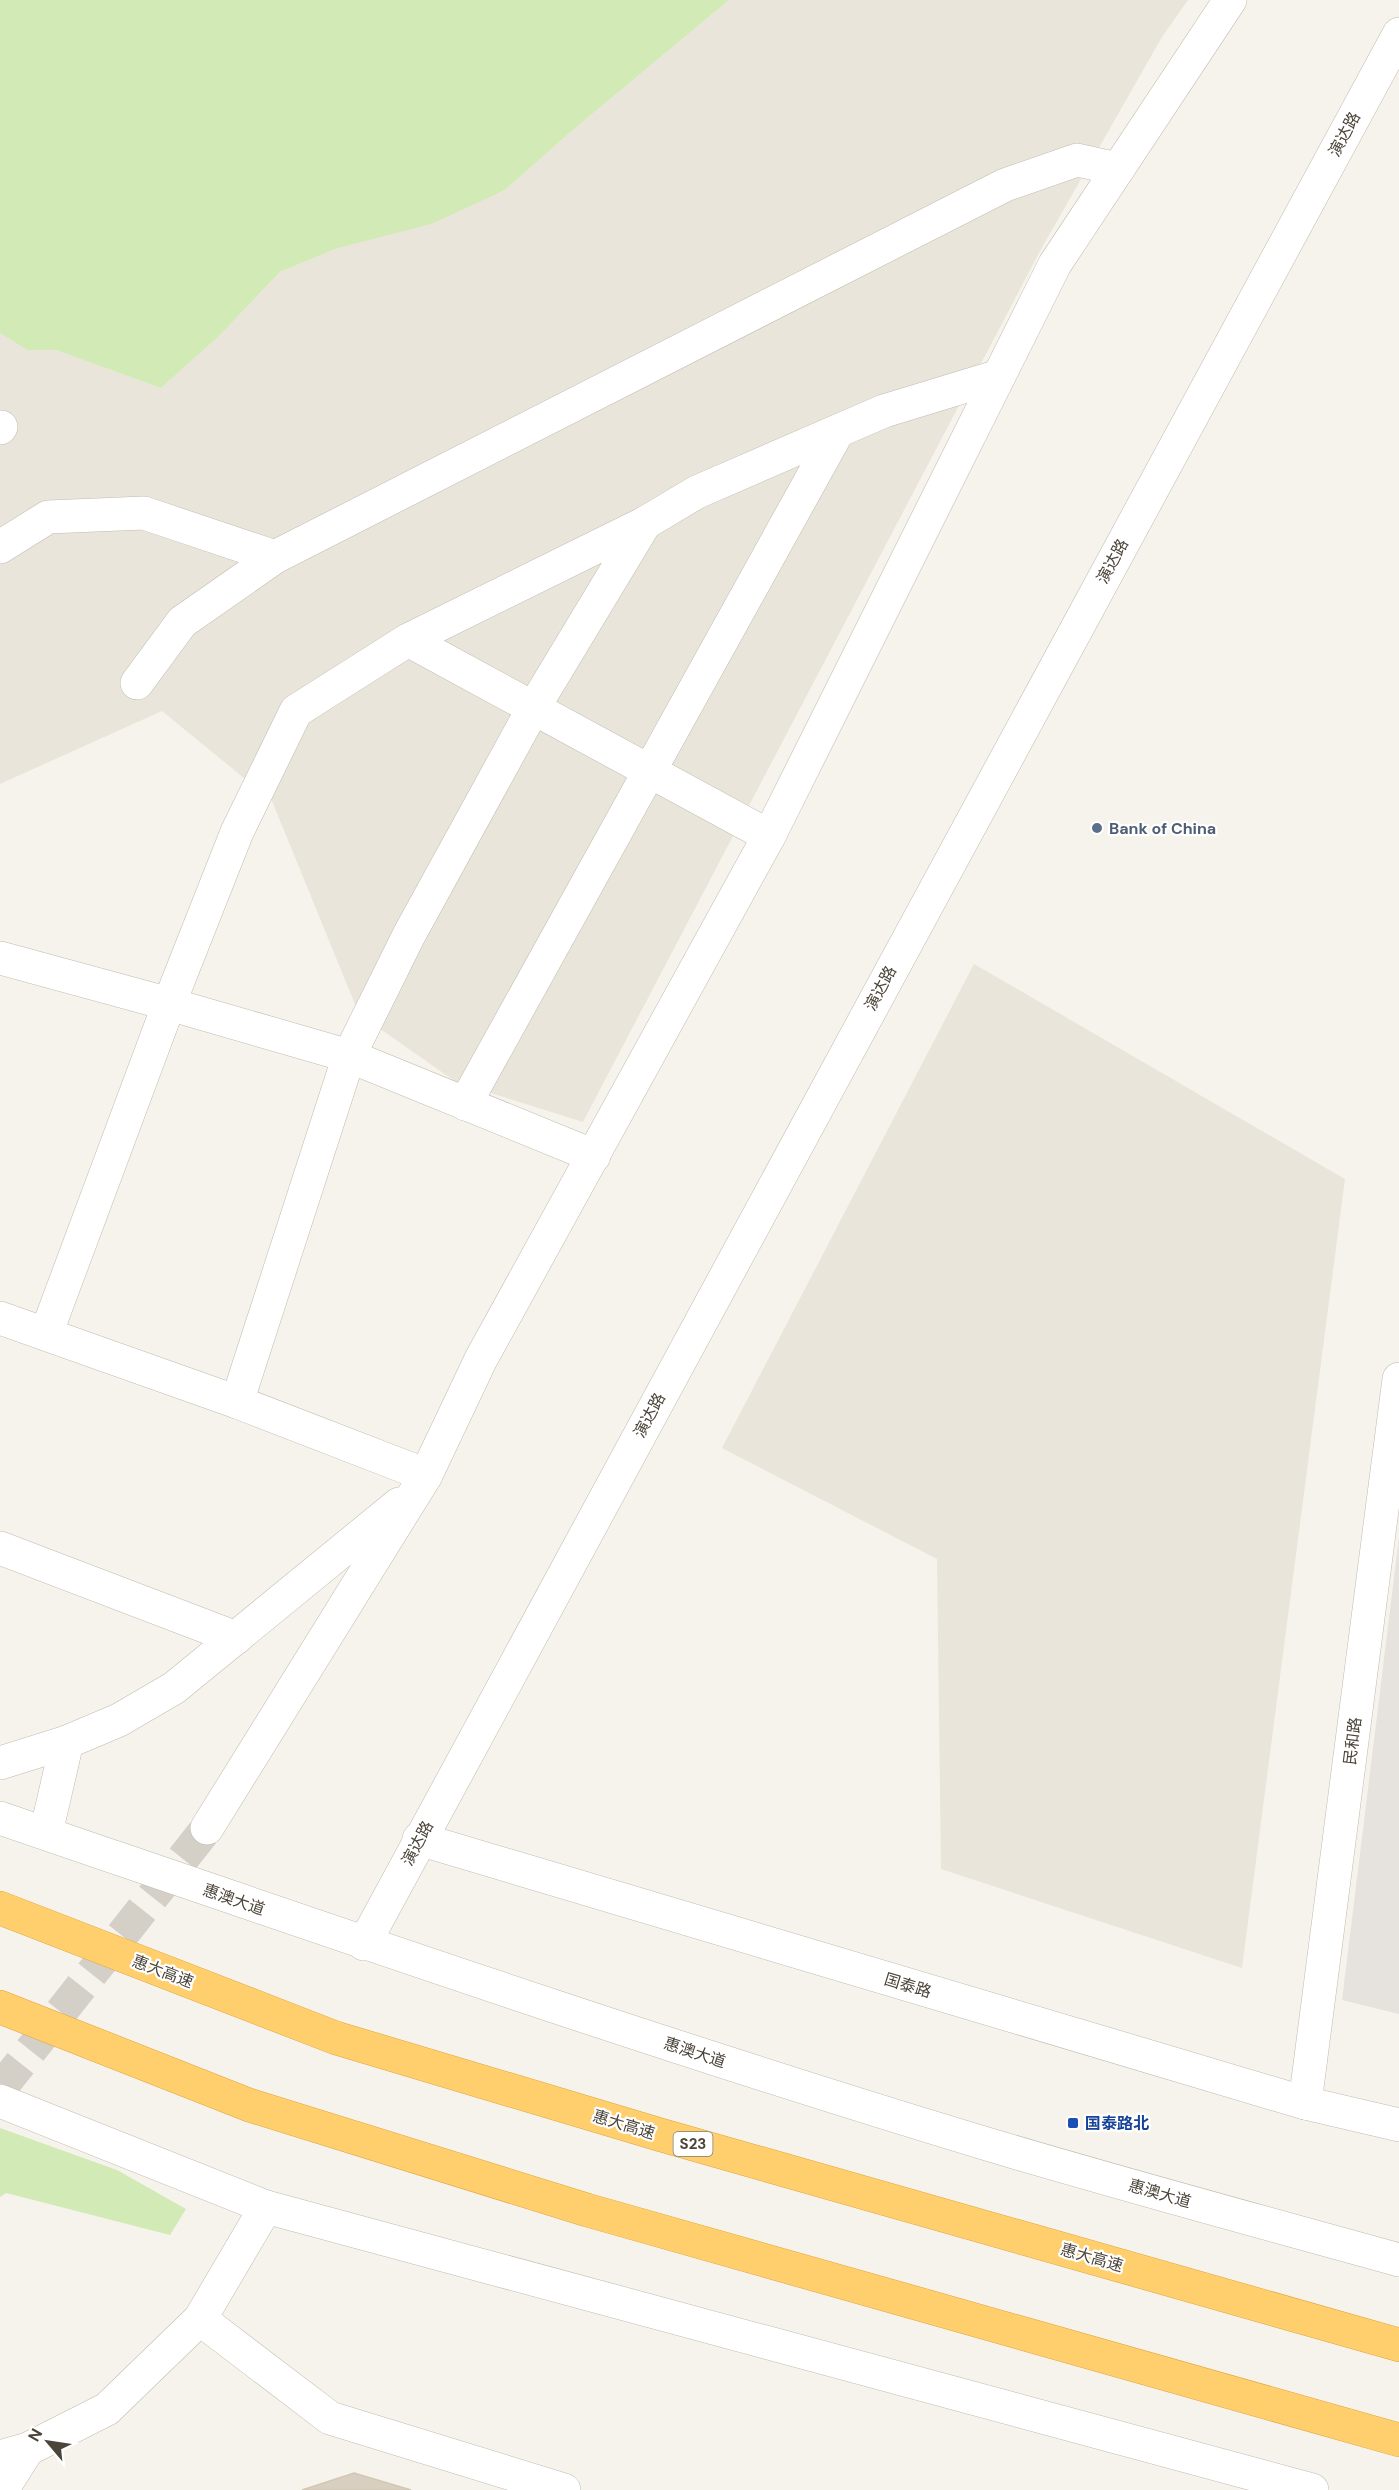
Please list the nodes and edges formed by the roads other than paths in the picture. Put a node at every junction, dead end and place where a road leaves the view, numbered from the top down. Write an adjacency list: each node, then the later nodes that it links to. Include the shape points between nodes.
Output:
1 (1230, 0): 3 (street)
2 (1256, 0): 3 (street)
3 (1210, 30): 6 (street)
4 (1399, 34): 5 (street, 演达路)
5 (1388, 77): 34 (street, 演达路)
6 (1118, 169): 7 (street, via 1055,264); 11 (street, via 1077,160 1005,185)
7 (999, 376): 8 (street, via 884,411); 16 (street)
8 (837, 431): 9 (street, via 697,492); 15 (street)
9 (645, 523): 12 (street); 14 (street)
10 (0, 547): 11 (street, via 48,516 144,513)
11 (275, 557): 13 (street, via 182,622)
12 (408, 640): 14 (street); 18 (street, via 296,711 237,832)
13 (137, 683)
14 (534, 707): 15 (street); 19 (street, via 409,935)
15 (649, 770): 16 (street); 20 (street)
16 (769, 836): 21 (street)
17 (0, 958): 18 (street)
18 (169, 1004): 19 (street); 23 (street)
19 (349, 1056): 20 (street); 25 (street)
20 (465, 1104): 21 (street)
21 (594, 1156): 26 (street, via 481,1359)
22 (0, 1318): 23 (street)
23 (46, 1334): 25 (street)
24 (1399, 1379): 39 (street, 民和路)
25 (237, 1402): 26 (street)
26 (422, 1481): 28 (street); 32 (street)
27 (0, 1548): 28 (street)
28 (236, 1638): 29 (street, via 174,1688 119,1720)
29 (67, 1742): 30 (street); 33 (street)
30 (0, 1763)
31 (0, 1818): 33 (street, 惠澳大道)
32 (207, 1828)
33 (46, 1833): 36 (street, 惠澳大道)
34 (419, 1839): 36 (street, 演达路); 39 (street, 国泰路)
35 (0, 1908): 44 (highway, 惠大高速 / S23, via 336,2038 661,2135)
36 (364, 1944): 42 (street, 惠澳大道, via 988,2144)
37 (0, 2007): 45 (highway, via 249,2105 587,2210)
38 (0, 2101): 41 (street)
39 (1305, 2103): 40 (street, 国泰路)
40 (1399, 2125)
41 (267, 2207): 43 (street); 49 (street)
42 (1399, 2260)
43 (200, 2319): 46 (street, via 107,2409); 48 (street, via 330,2418)
44 (1399, 2345)
45 (1399, 2440)
46 (14, 2453): 47 (street)
47 (2, 2490)
48 (564, 2490)
49 (1312, 2490)

